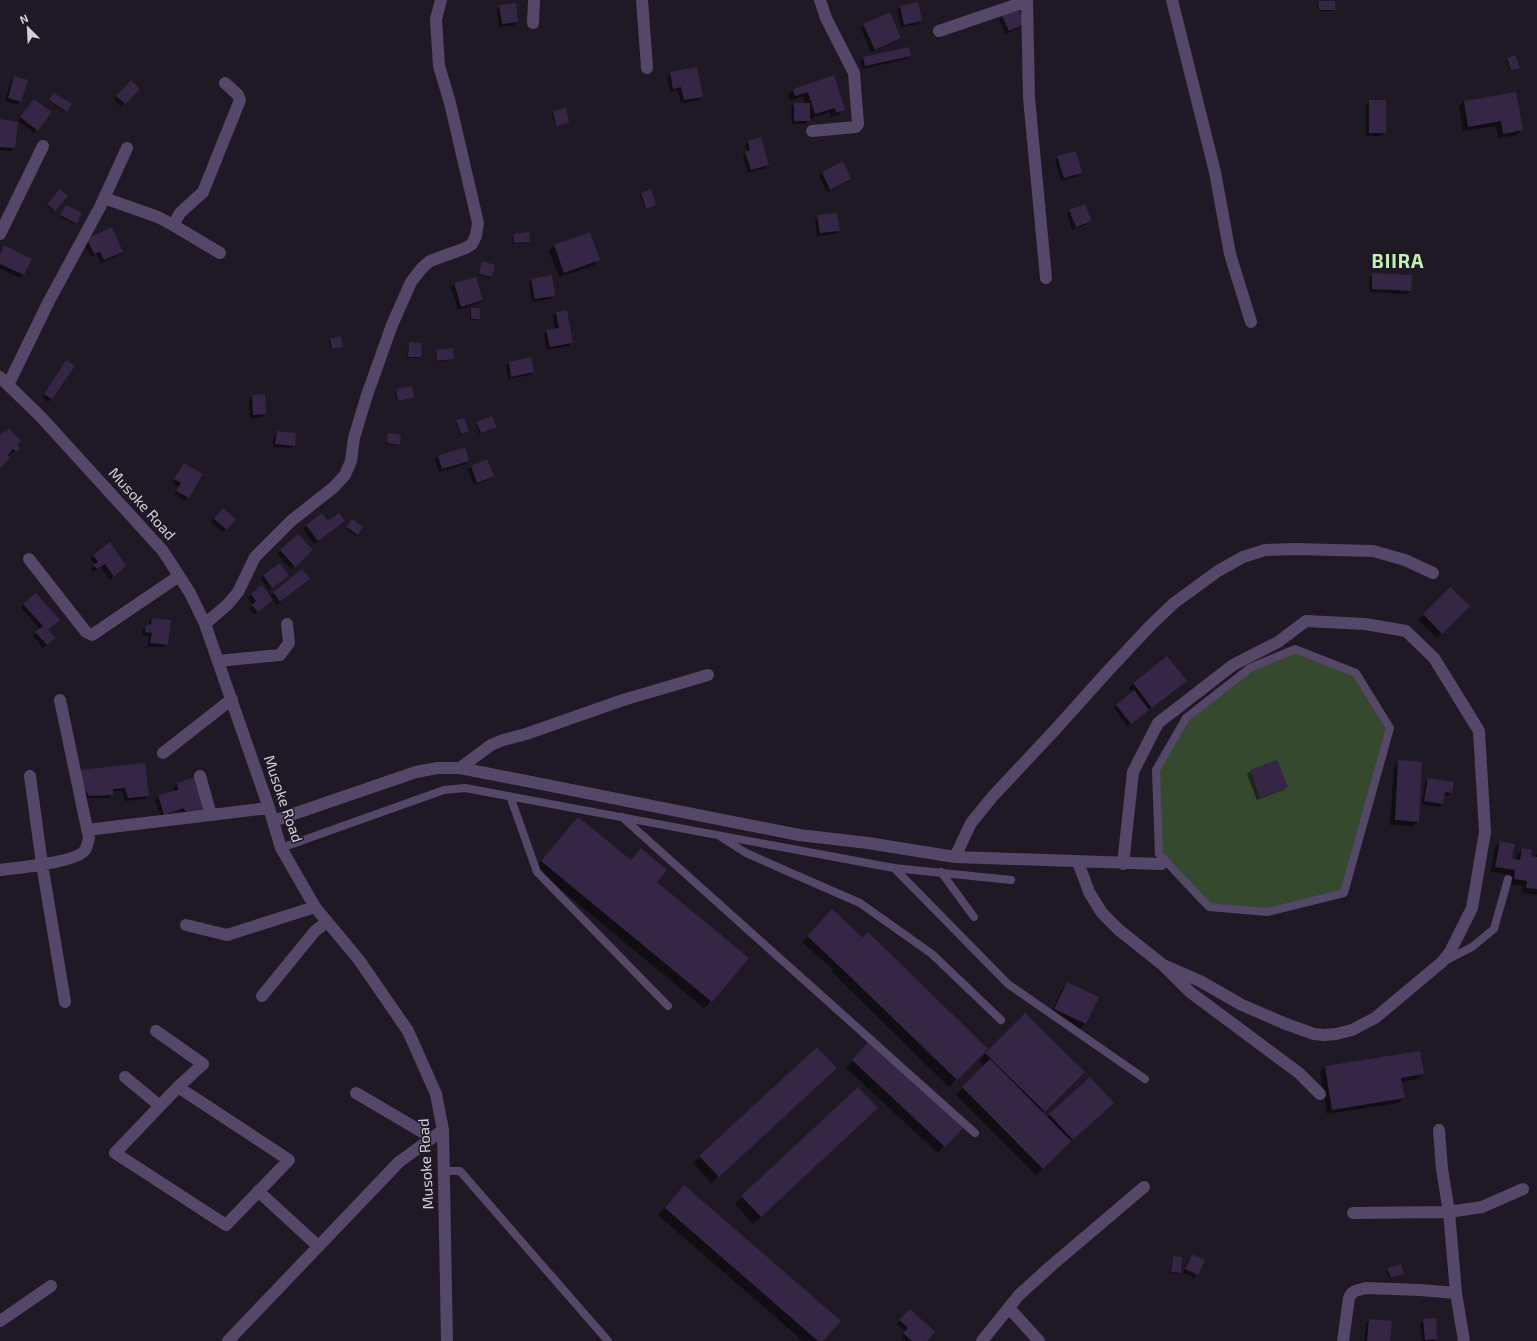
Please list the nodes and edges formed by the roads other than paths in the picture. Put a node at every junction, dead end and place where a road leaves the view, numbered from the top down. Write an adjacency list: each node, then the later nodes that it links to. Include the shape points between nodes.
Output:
1 (442, 0): 24 (street, via 436,19 439,66 478,223 476,236 472,244 466,248 430,262 411,282 392,325 370,388 345,475 334,487 291,521 255,558 238,592)
2 (534, 0): 7 (street)
3 (642, 0): 9 (street)
4 (820, 0): 11 (street, via 826,18 854,73 858,124 851,128)
5 (1027, 0): 8 (street); 18 (street, via 1029,98)
6 (1172, 0): 19 (street, via 1215,172 1230,254)
7 (532, 23)
8 (939, 31)
9 (647, 68)
10 (225, 83): 15 (street, via 240,100 203,192 180,213)
11 (812, 131)
12 (43, 146): 16 (street)
13 (127, 148): 14 (street)
14 (104, 198): 15 (street); 20 (street)
15 (174, 225): 17 (street)
16 (0, 234)
17 (220, 253)
18 (1046, 278)
19 (1251, 322)
20 (4, 381): 23 (street, Musoke Road, via 41,417 159,546)
21 (29, 559): 23 (street, via 86,632 92,635)
22 (1433, 573): 42 (street, via 1405,560 1373,551 1296,549 1265,550 1243,557 1218,571 1174,603 1150,626 993,796 971,823)
23 (179, 576): 24 (street, Musoke Road)
24 (205, 624): 26 (street, Musoke Road)
25 (287, 624): 26 (street, via 289,643 280,655)
26 (218, 661): 28 (street, Musoke Road)
27 (708, 675): 31 (street, via 503,740 491,745)
28 (232, 699): 30 (street); 35 (street, Musoke Road)
29 (60, 700): 39 (street)
30 (163, 753)
31 (460, 768): 38 (street, via 437,768 416,772); 42 (street, via 798,835)
32 (30, 776): 45 (street)
33 (200, 776): 36 (street)
34 (510, 796): 37 (lane); 41 (lane, via 465,788 444,790); 60 (lane, via 537,872)
35 (269, 808): 36 (street); 38 (street, Musoke Road)
36 (211, 815): 39 (street)
37 (621, 816): 40 (lane); 71 (lane)
38 (273, 822): 41 (street, Musoke Road)
39 (87, 830): 45 (street, via 85,850 80,855 69,860)
40 (717, 834): 47 (lane); 61 (lane, via 746,854 860,903 932,954)
41 (281, 848): 52 (street, Musoke Road)
42 (955, 857): 44 (street)
43 (1160, 859): 43 (lane, via 1156,770 1186,718 1250,668 1295,649 1356,673 1390,728 1344,893 1266,912 1209,907); 46 (street)
44 (1078, 862): 46 (street); 57 (street, via 1089,892 1102,913)
45 (42, 864): 48 (street); 59 (street)
46 (1123, 864): 56 (street, via 1133,772 1158,723 1233,664 1278,642 1306,621 1364,624 1406,631 1434,658 1479,731 1485,832 1472,908 1450,952)
47 (894, 868): 49 (lane); 64 (lane, via 1008,984)
48 (0, 870)
49 (941, 872): 51 (lane); 53 (lane)
50 (1508, 879): 56 (lane, via 1494,929 1472,947)
51 (1011, 880)
52 (315, 907): 54 (street, Musoke Road); 55 (street, via 228,935)
53 (974, 917)
54 (327, 922): 58 (street, via 315,932); 69 (street, Musoke Road, via 359,960 408,1031 436,1094)
55 (186, 925)
56 (1442, 962): 57 (street, via 1375,1018 1352,1030 1324,1035 1314,1034 1242,1006 1200,981)
57 (1163, 965): 67 (street, via 1190,992 1299,1073)
58 (262, 996)
59 (65, 1002)
60 (668, 1006)
61 (1001, 1020)
62 (156, 1031): 65 (street, via 203,1064)
63 (125, 1077): 68 (street)
64 (1145, 1079)
65 (178, 1087): 68 (street); 76 (street, via 289,1160)
66 (356, 1093): 72 (street)
67 (1320, 1094)
68 (160, 1106): 76 (street, via 115,1153 226,1225)
69 (444, 1130): 72 (street); 73 (street, Musoke Road)
70 (1439, 1130): 77 (street)
71 (975, 1132)
72 (431, 1139): 79 (street, via 399,1162)
73 (445, 1171): 85 (street, Musoke Road); 86 (lane, via 460,1171)
74 (1144, 1187): 82 (street, via 1051,1266 1019,1295)
75 (1523, 1189): 77 (street, via 1482,1207)
76 (258, 1192): 79 (street)
77 (1449, 1212): 78 (street); 81 (street)
78 (1353, 1213)
79 (318, 1246): 84 (street)
80 (51, 1286): 83 (street)
81 (1456, 1292): 89 (street, via 1366,1288 1355,1291 1349,1298); 90 (street)
82 (1009, 1308): 87 (street); 88 (street)
83 (0, 1321)
84 (228, 1341)
85 (447, 1341)
86 (608, 1341)
87 (982, 1341)
88 (1039, 1341)
89 (1343, 1341)
90 (1464, 1341)

